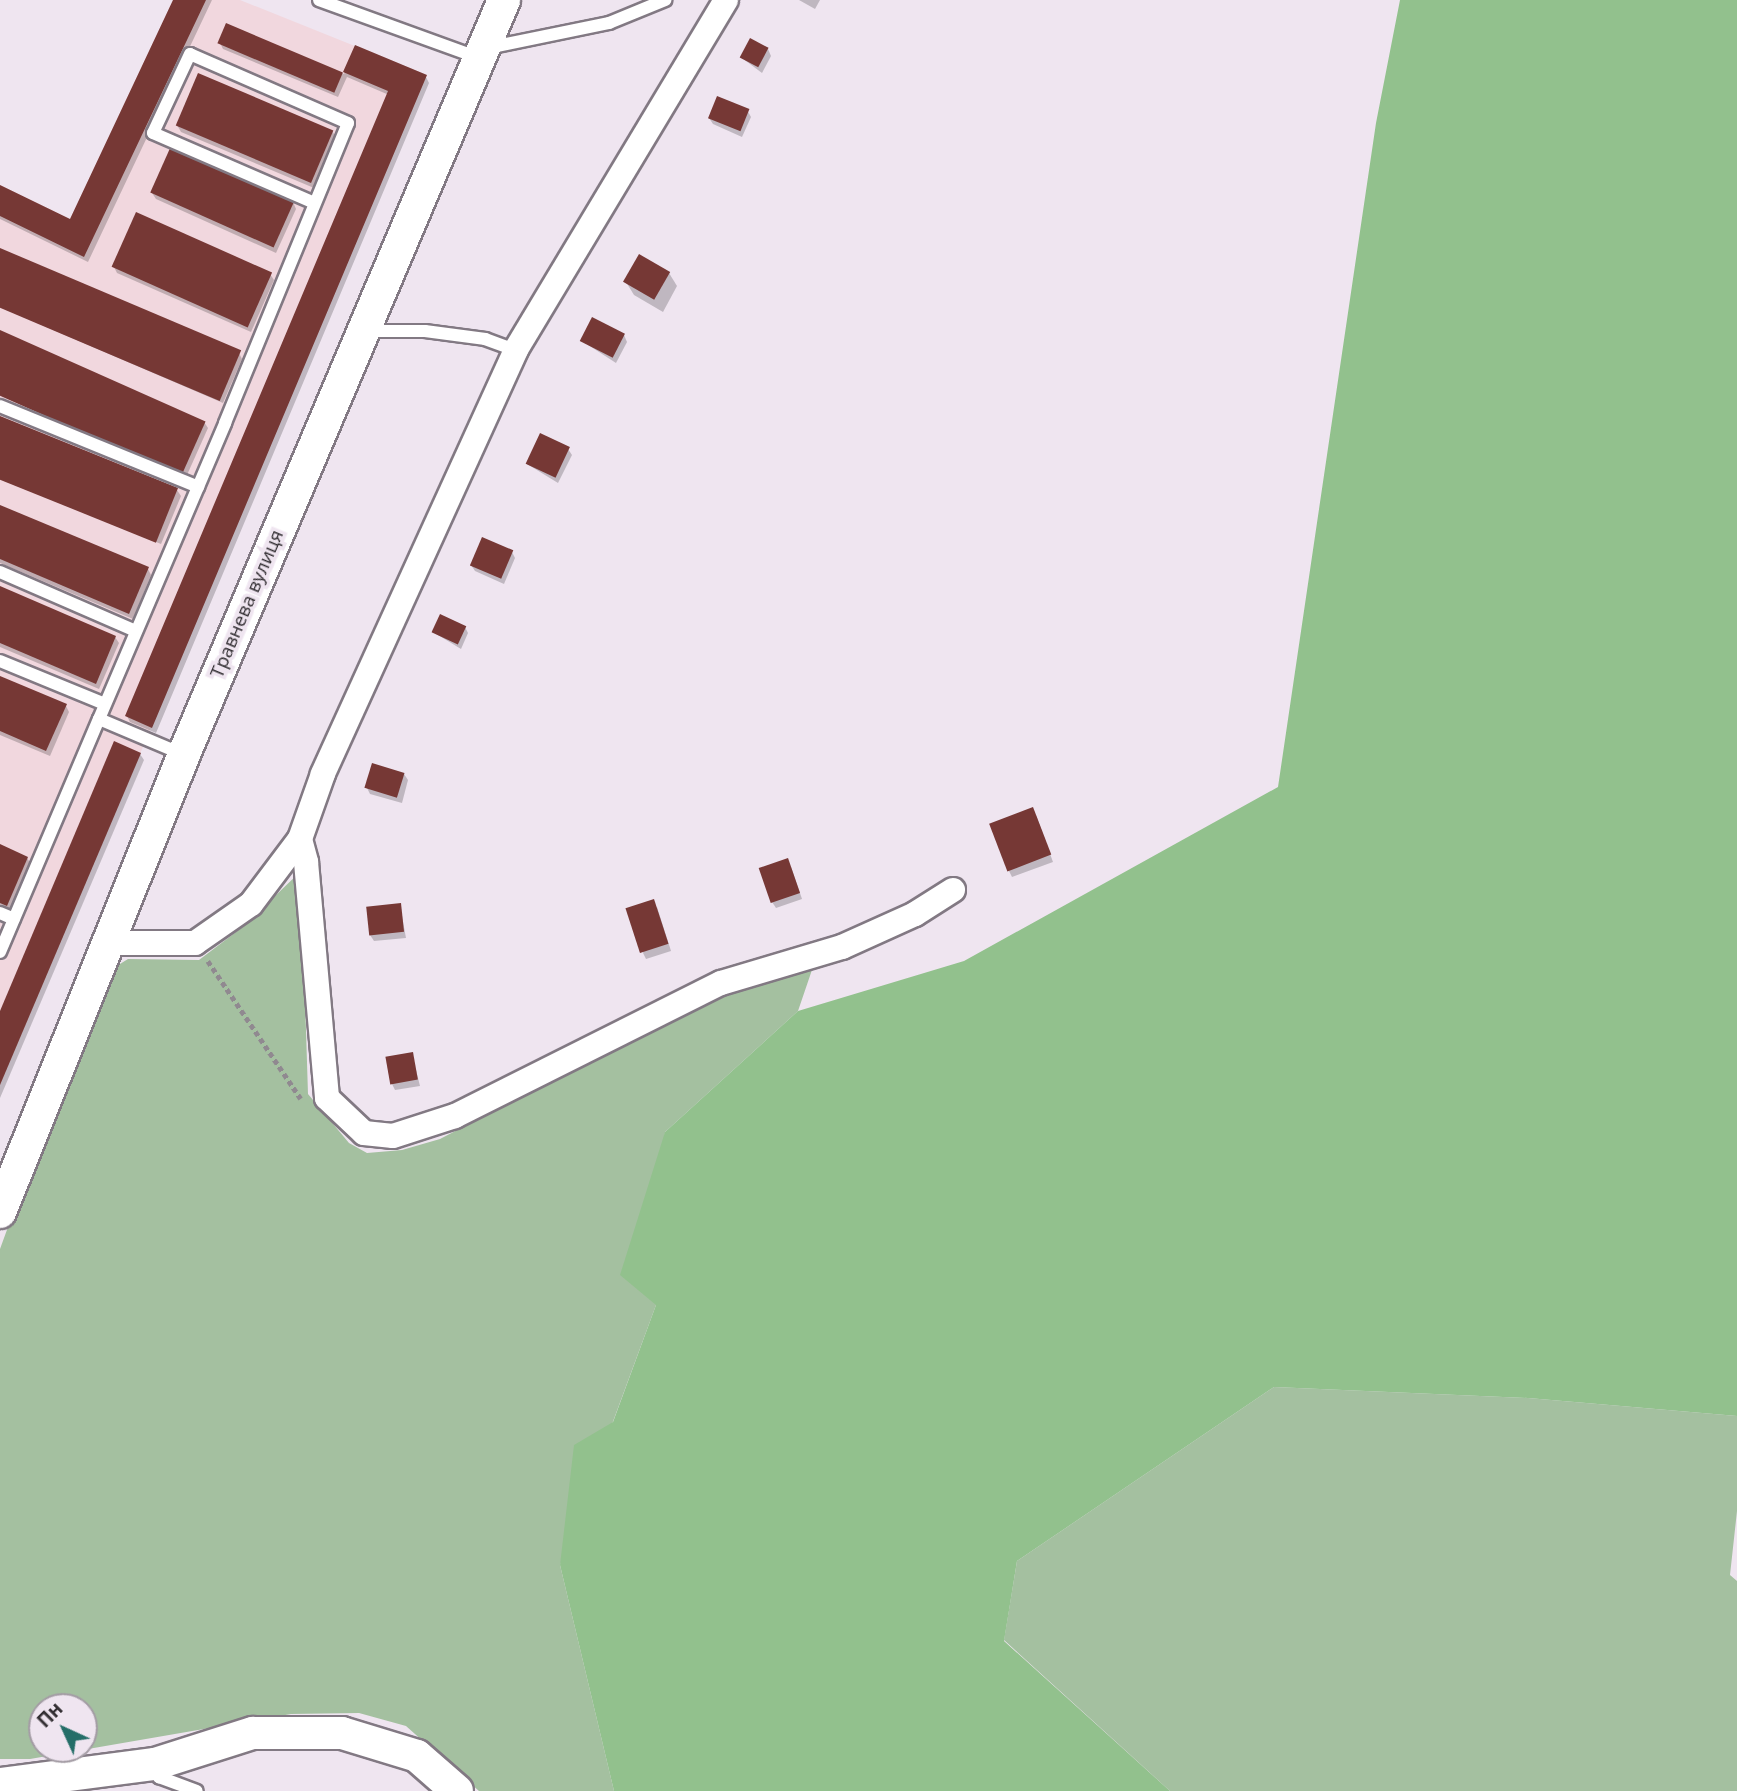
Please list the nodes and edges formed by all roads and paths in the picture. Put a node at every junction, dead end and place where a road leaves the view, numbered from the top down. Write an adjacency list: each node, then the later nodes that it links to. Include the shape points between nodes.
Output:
1 (319, 0): 5 (lane)
2 (504, 0): 5 (street, Травнева вулиця)
3 (664, 0): 5 (lane, via 609,23)
4 (726, 0): 8 (street)
5 (482, 53): 7 (street, Травнева вулиця)
6 (315, 203): 6 (lane, via 153,133 190,54 348,123); 10 (lane)
7 (363, 331): 8 (lane, via 425,331 485,339); 16 (street, Травнева вулиця)
8 (516, 350): 17 (street, via 328,762)
9 (0, 405): 10 (lane)
10 (198, 487): 12 (lane)
11 (0, 572): 12 (lane)
12 (136, 631): 14 (lane)
13 (0, 662): 14 (lane)
14 (105, 704): 15 (lane)
15 (99, 719): 16 (lane); 20 (lane)
16 (184, 754): 21 (street, Травнева вулиця)
17 (300, 839): 18 (street, via 306,862 327,1098 364,1133 393,1136 455,1116 721,983 881,931); 22 (street, via 251,904)
18 (953, 890)
19 (0, 913): 20 (lane)
20 (14, 919): 23 (lane)
21 (106, 943): 22 (street); 25 (street, Травнева вулиця)
22 (195, 943): 24 (path)
23 (0, 952)
24 (306, 1105)
25 (0, 1212)
26 (155, 1764): 27 (street); 28 (lane, via 159,1777); 29 (street, via 253,1733 342,1733 417,1756)
27 (0, 1784)
28 (197, 1791)
29 (457, 1791)

